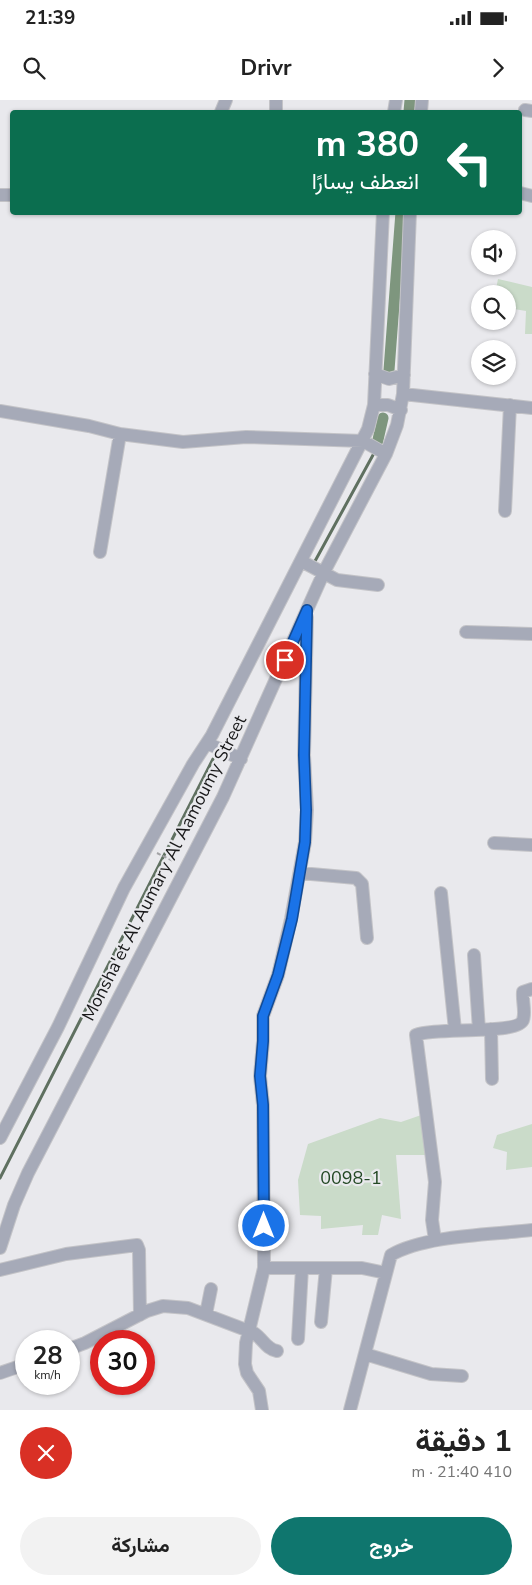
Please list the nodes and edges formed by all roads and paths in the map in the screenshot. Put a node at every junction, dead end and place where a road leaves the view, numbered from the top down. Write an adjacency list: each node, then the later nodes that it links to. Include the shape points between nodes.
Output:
1 (383, 215): 3 (street, Monsha'et Al Aumary Al Aamoumy Street)
2 (410, 215): 4 (street, Monsha'et Al Aumary Al Aamoumy Street)
3 (375, 374): 4 (street, via 389,379); 6 (street, Monsha'et Al Aumary Al Aamoumy Street)
4 (404, 375): 5 (street, Monsha'et Al Aumary Al Aamoumy Street)
5 (403, 394): 7 (street); 9 (street, Monsha'et Al Aumary Al Aamoumy Street)
6 (374, 405): 9 (street, via 388,404); 12 (street, Monsha'et Al Aumary Al Aamoumy Street)
7 (510, 405): 8 (street); 14 (street)
8 (532, 408)
9 (400, 410): 13 (street, Monsha'et Al Aumary Al Aamoumy Street)
10 (0, 411): 11 (street)
11 (120, 434): 12 (street, via 183,442 246,437); 15 (street)
12 (363, 441): 13 (street); 16 (street, Monsha'et Al Aumary Al Aamoumy Street)
13 (386, 454): 17 (street, Monsha'et Al Aumary Al Aamoumy Street)
14 (505, 510)
15 (100, 552)
16 (301, 561): 17 (street); 22 (street, Monsha'et Al Aumary Al Aamoumy Street)
17 (324, 572): 18 (street, via 344,582); 19 (street, Monsha'et Al Aumary Al Aamoumy Street)
18 (378, 585)
19 (307, 610): 23 (street, Monsha'et Al Aumary Al Aamoumy Street); 28 (street, via 306,810)
20 (466, 632): 21 (street)
21 (532, 634)
22 (207, 743): 23 (street); 36 (street, Monsha'et Al Aumary Al Aamoumy Street, via 124,888 58,1027)
23 (241, 759): 39 (street, Monsha'et Al Aumary Al Aamoumy Street, via 28,1173)
24 (494, 843): 25 (street)
25 (532, 845)
26 (153, 851): 27 (path)
27 (176, 863)
28 (300, 873): 30 (street, via 360,880); 40 (street, via 278,975 263,1016 260,1076)
29 (441, 893): 34 (street)
30 (367, 938)
31 (474, 955): 33 (street)
32 (532, 989): 33 (street, via 523,992 524,1018 521,1023 507,1029)
33 (485, 1029): 34 (street); 35 (street)
34 (455, 1030): 38 (street, via 416,1035 435,1182 432,1220)
35 (492, 1079)
36 (0, 1138)
37 (532, 1230): 38 (street)
38 (435, 1240): 44 (street, via 391,1255)
39 (0, 1248)
40 (264, 1268): 41 (street); 49 (street)
41 (302, 1268): 42 (street); 50 (street)
42 (326, 1268): 44 (street); 48 (street)
43 (0, 1270): 47 (street, via 66,1254 137,1245)
44 (386, 1272): 53 (street)
45 (210, 1289): 46 (street)
46 (206, 1314): 47 (street, via 176,1306 155,1308); 49 (street)
47 (140, 1315): 51 (street)
48 (321, 1322)
49 (249, 1332): 52 (street, via 258,1336 270,1350); 57 (street, via 246,1369 259,1391)
50 (298, 1339)
51 (80, 1345)
52 (277, 1351)
53 (365, 1354): 56 (street, via 431,1374); 58 (street)
54 (15, 1368): 55 (street)
55 (0, 1373)
56 (462, 1376)
57 (262, 1410)
58 (350, 1410)

